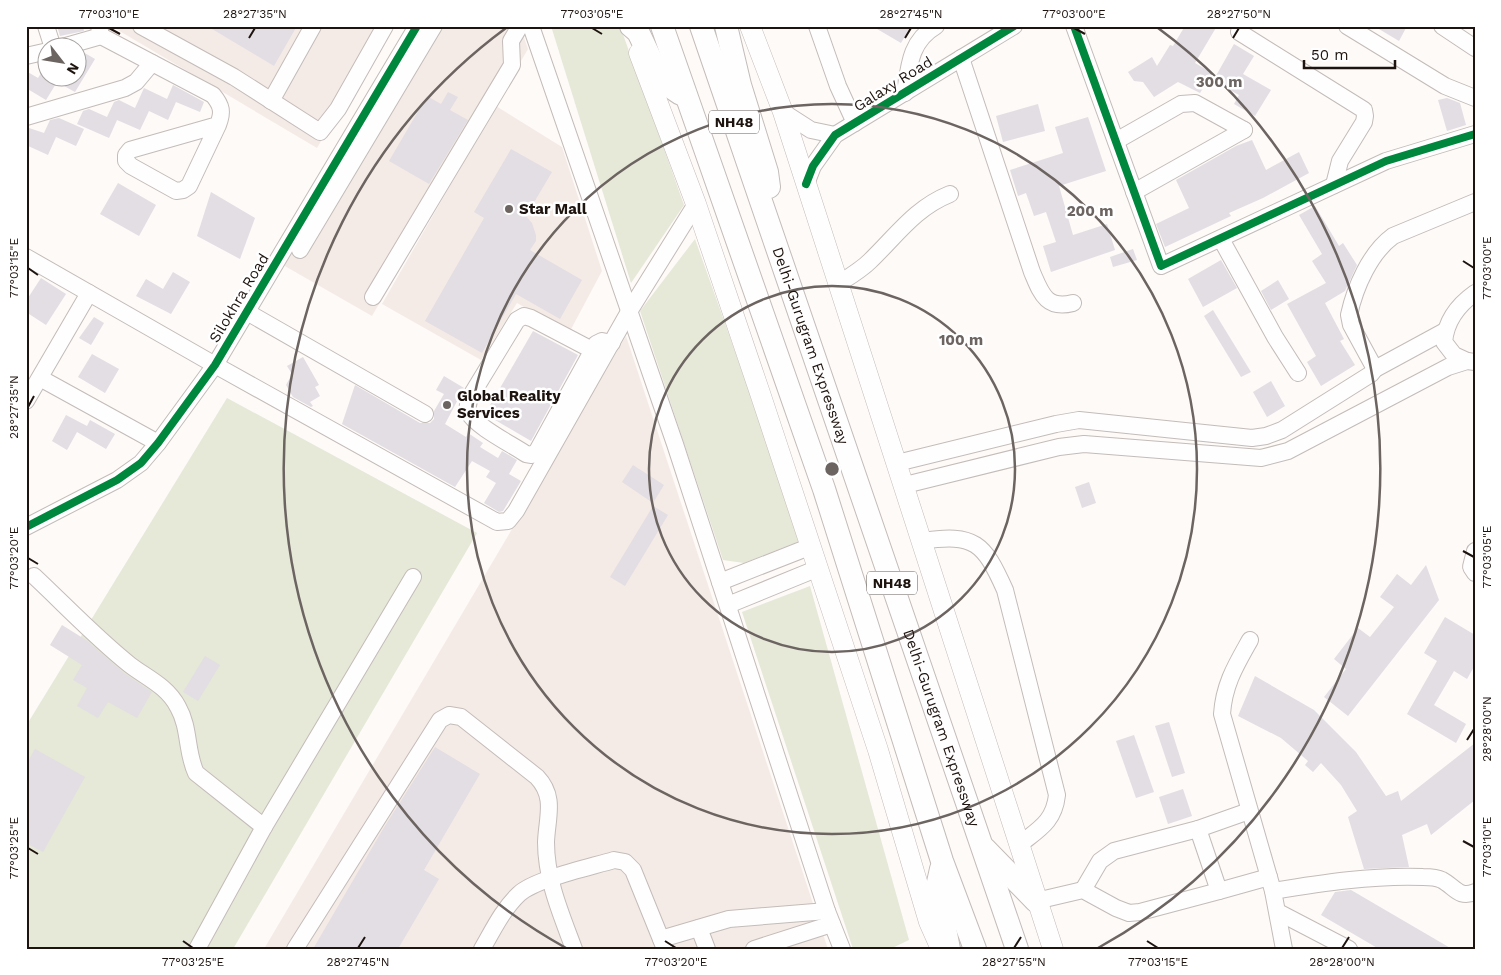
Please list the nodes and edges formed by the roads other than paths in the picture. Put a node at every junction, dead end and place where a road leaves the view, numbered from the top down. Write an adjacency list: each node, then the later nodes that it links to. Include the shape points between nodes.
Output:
1 (46, 26): 24 (street)
2 (140, 26): 32 (street)
3 (313, 26): 32 (street)
4 (385, 26): 37 (street, via 338,109)
5 (417, 26): 41 (street, Silokhra Road)
6 (434, 26): 50 (street)
7 (520, 26): 23 (street)
8 (531, 26): 57 (street)
9 (630, 26): 30 (highway, via 638,32 662,79 676,93); 47 (main road)
10 (662, 26): 30 (highway, NH48)
11 (701, 26): 48 (highway, Delhi-Gurugram Expressway / NH48)
12 (726, 26): 48 (highway, via 740,85 768,172)
13 (750, 26): 33 (main road)
14 (817, 26): 35 (street, via 838,86)
15 (824, 26): 35 (street)
16 (936, 26): 29 (street, via 912,50)
17 (1014, 26): 27 (street, Galaxy Road)
18 (1346, 26): 31 (street, via 1445,86)
19 (1442, 26): 26 (street)
20 (1079, 28): 40 (street)
21 (100, 31): 25 (street); 28 (street)
22 (1239, 32): 43 (street, via 1364,110 1364,122 1340,161)
23 (508, 33): 55 (street, via 512,65)
24 (50, 38)
25 (83, 38)
26 (1475, 48)
27 (961, 58): 29 (street, Galaxy Road); 56 (street, via 1041,294 1060,306)
28 (152, 63): 34 (street, via 136,82 113,92); 36 (street, via 213,95 221,105)
29 (905, 93): 35 (street, Galaxy Road)
30 (686, 96): 92 (highway, NH48, via 824,489)
31 (1475, 98)
32 (271, 100): 37 (street)
33 (783, 112): 39 (street, via 811,130); 42 (main road)
34 (26, 117)
35 (857, 122): 39 (street, Galaxy Road)
36 (218, 125): 36 (street, via 189,186 183,190 176,191 126,161 126,154 136,147)
37 (320, 132): 41 (street)
38 (1475, 134): 43 (street, via 1386,161)
39 (835, 135): 42 (street, Galaxy Road, via 813,166)
40 (1116, 141): 44 (street); 44 (street, via 1188,102 1244,130)
41 (346, 146): 58 (street, Silokhra Road)
42 (806, 184): 52 (main road)
43 (1334, 185): 49 (street)
44 (1134, 192): 49 (street, via 1161,266)
45 (950, 194): 52 (street, via 921,209 869,262)
46 (1475, 202): 64 (street, via 1394,236 1373,255 1349,315 1351,325)
47 (696, 204): 57 (street); 78 (main road)
48 (767, 217): 90 (highway, Delhi-Gurugram Expressway / NH48)
49 (1221, 238): 65 (street)
50 (300, 250)
51 (26, 257): 53 (street)
52 (838, 284): 74 (main road)
53 (89, 293): 63 (street); 66 (street)
54 (1475, 293): 59 (street, via 1452,316)
55 (373, 297)
56 (1072, 303)
57 (630, 310): 60 (street); 84 (street)
58 (247, 312): 63 (street, Silokhra Road); 68 (street)
59 (1445, 331): 62 (street, via 1444,342 1454,355); 64 (street)
60 (612, 343): 61 (street, via 602,341); 63 (street, via 516,511 508,521 497,522)
61 (592, 350): 61 (street, via 532,455 469,413 472,394 517,320 524,316)
62 (1471, 362): 73 (street, via 1448,367 1288,450 1261,458)
63 (215, 366): 71 (street, Silokhra Road)
64 (1375, 369): 70 (street, via 1266,436)
65 (1298, 373)
66 (40, 378): 67 (street); 71 (street)
67 (26, 401)
68 (425, 414)
69 (1043, 427): 70 (street, via 1079,420); 72 (street); 74 (street)
70 (1221, 435): 73 (street)
71 (158, 444): 76 (street, Silokhra Road, via 141,463 117,480)
72 (1049, 449): 73 (street, via 1084,444); 75 (street)
73 (1219, 454)
74 (898, 463): 75 (main road)
75 (905, 485): 77 (main road)
76 (26, 527)
77 (922, 541): 91 (main road); 91 (street, via 943,538 972,542 984,550 993,563 1004,590 1057,796 1055,811 1044,826)
78 (809, 548): 80 (main road); 84 (street)
79 (1475, 551): 81 (street, via 1471,566)
80 (816, 569): 85 (street); 110 (main road, via 878,750)
81 (1475, 573)
82 (34, 576): 88 (street, via 130,665 168,691 186,724 190,762 196,773)
83 (413, 577): 88 (street)
84 (720, 582): 85 (street)
85 (728, 605): 100 (street)
86 (1250, 640): 87 (street, via 1224,693 1222,714)
87 (1249, 811): 89 (street); 94 (street)
88 (264, 827): 103 (street)
89 (1198, 829): 95 (street, via 1114,851 1100,861); 96 (street)
90 (981, 844): 98 (highway); 113 (highway, Delhi-Gurugram Expressway / NH48)
91 (1019, 845): 98 (main road)
92 (942, 861): 111 (highway, via 937,887); 112 (highway, NH48)
93 (550, 880): 102 (street, via 614,860 626,862 633,870); 104 (street, via 546,843 550,803 546,787 538,777 461,717 449,714 440,720); 105 (street, via 520,893 505,910); 106 (street)
94 (1271, 884): 96 (street); 97 (street, via 1422,877 1438,879 1460,894); 99 (street)
95 (1083, 890): 96 (street, via 1129,913); 98 (street)
96 (1219, 891)
97 (1475, 892)
98 (1036, 901): 114 (main road)
99 (1278, 912): 115 (street); 116 (street)
100 (829, 918): 101 (street, via 755,915); 108 (street); 109 (street)
101 (699, 928): 102 (street); 107 (street)
102 (663, 944)
103 (197, 949)
104 (295, 949)
105 (482, 949)
106 (574, 949)
107 (707, 949)
108 (754, 949)
109 (842, 949)
110 (940, 949)
111 (949, 949)
112 (975, 949)
113 (1017, 949)
114 (1053, 949)
115 (1284, 949)
116 (1349, 949)

